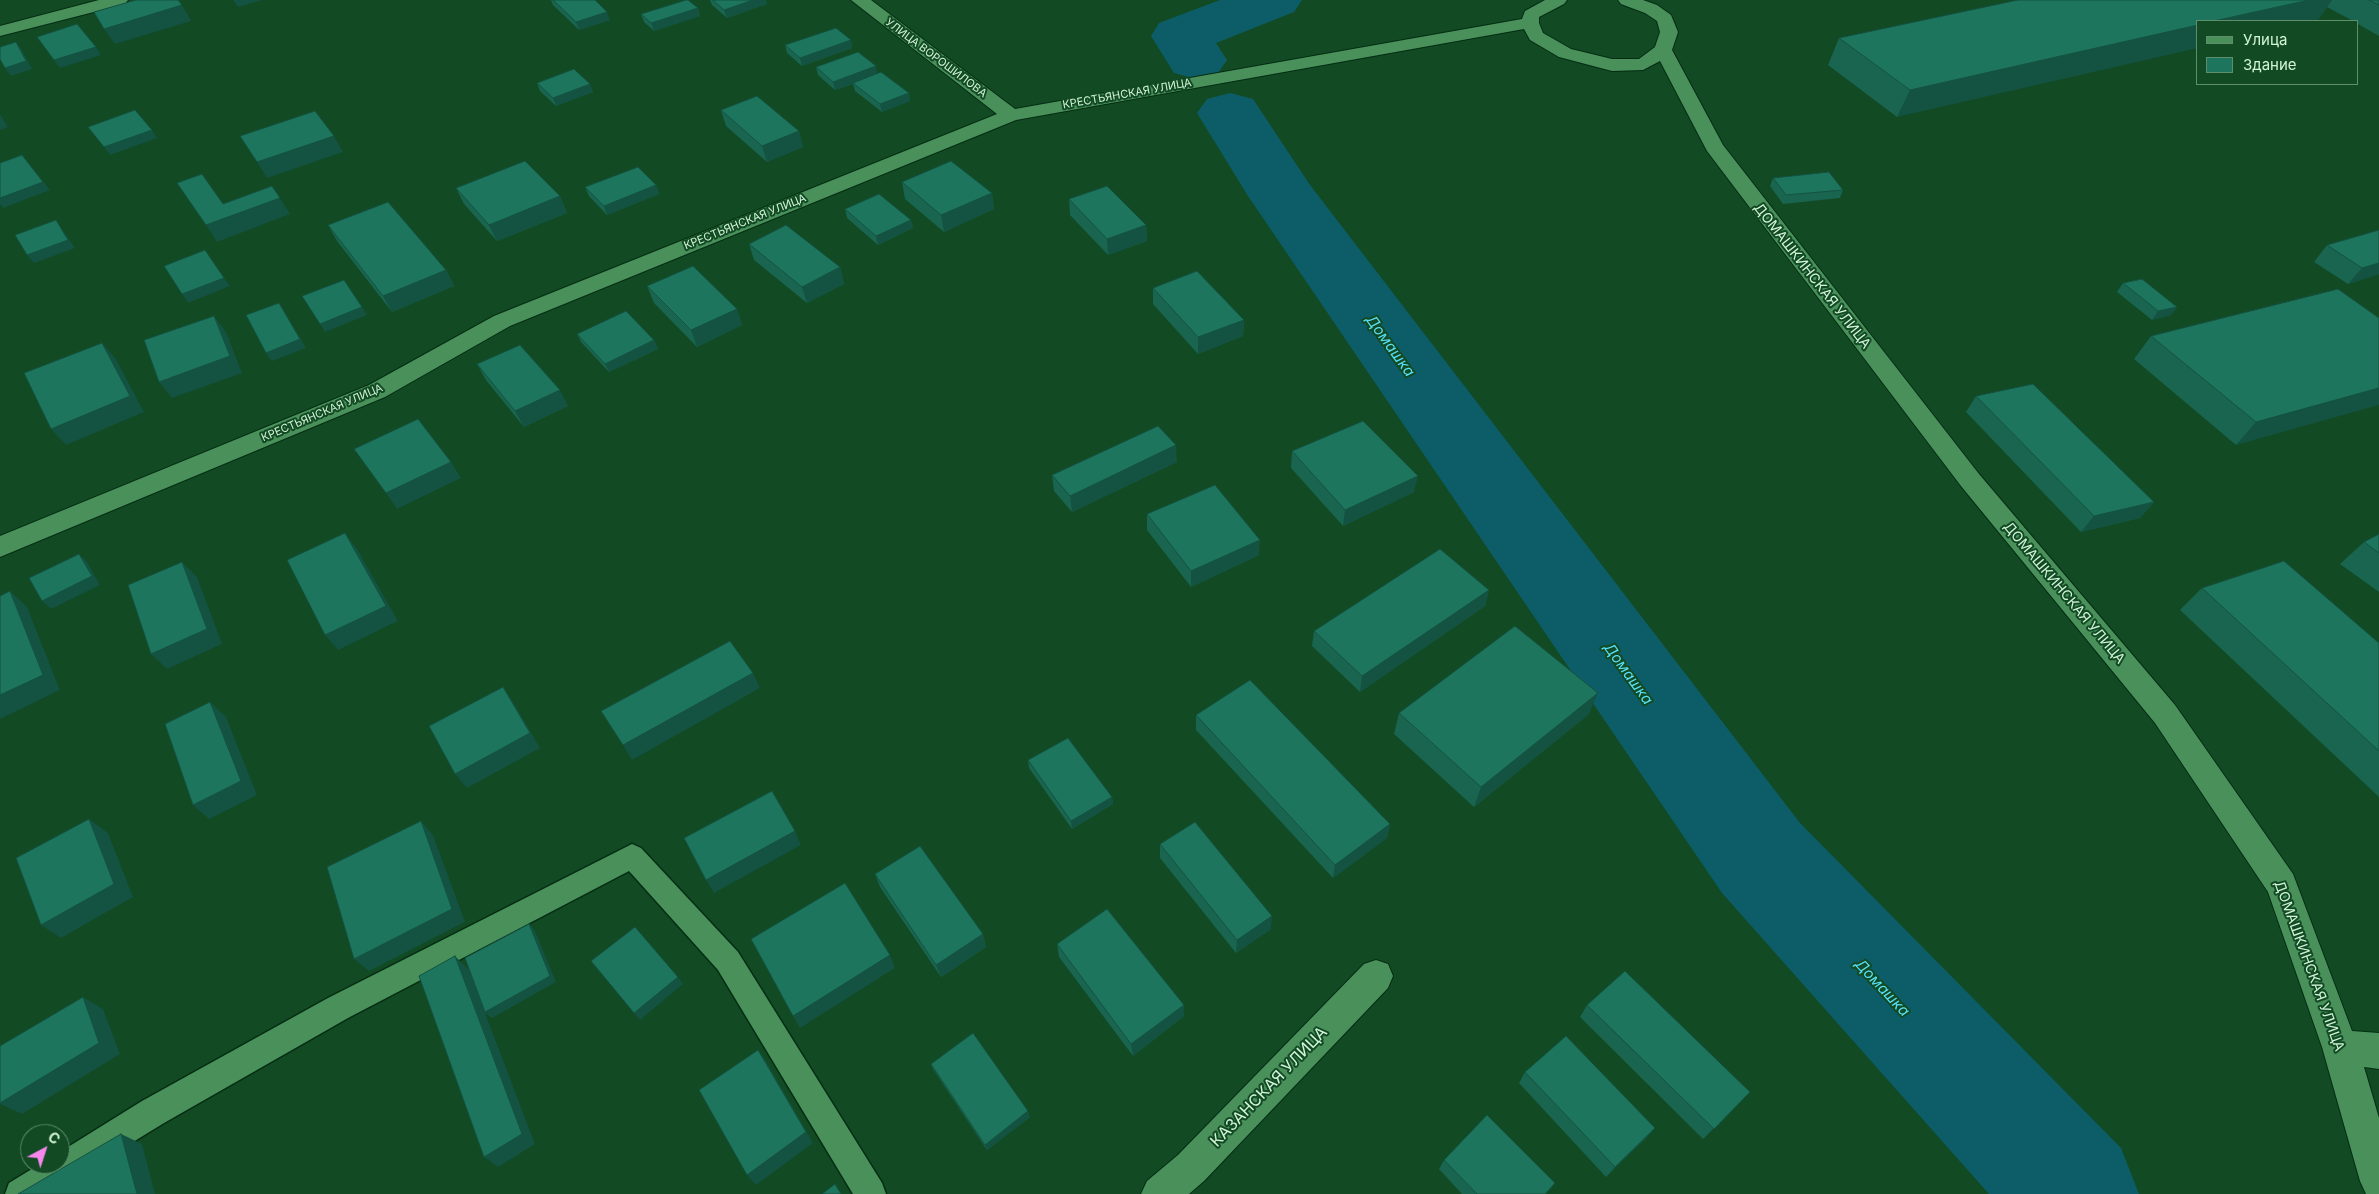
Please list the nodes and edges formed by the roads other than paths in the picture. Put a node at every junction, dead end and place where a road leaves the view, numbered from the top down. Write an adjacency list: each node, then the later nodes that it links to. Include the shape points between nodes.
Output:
1 (119, 0): 8 (street)
2 (860, 0): 10 (street, УЛИЦА ВОРОШИЛОВА)
3 (1558, 0): 7 (street, via 1531,15)
4 (1627, 0): 6 (street, via 1651,9)
5 (1670, 0): 6 (street)
6 (1665, 19): 9 (street, via 1669,32)
7 (1530, 23): 9 (street, via 1536,36 1565,54 1612,65 1643,64); 10 (street, КРЕСТЬЯНСКАЯ УЛИЦА)
8 (0, 31)
9 (1662, 50): 13 (street, ДОМАШКИНСКАЯ УЛИЦА, via 1714,148 1970,480 2165,714 2282,885)
10 (1011, 115): 11 (street, КРЕСТЬЯНСКАЯ УЛИЦА, via 502,321 377,391)
11 (0, 547)
12 (1376, 976): 18 (street, КАЗАНСКАЯ УЛИЦА, via 1191,1168)
13 (2340, 1047): 14 (street); 15 (street, ДОМАШКИНСКАЯ УЛИЦА)
14 (2379, 1051)
15 (2379, 1181)
16 (20, 1194): 17 (lane, via 153,1112 338,1008 632,856 728,961)
17 (871, 1194)
18 (1160, 1194)

